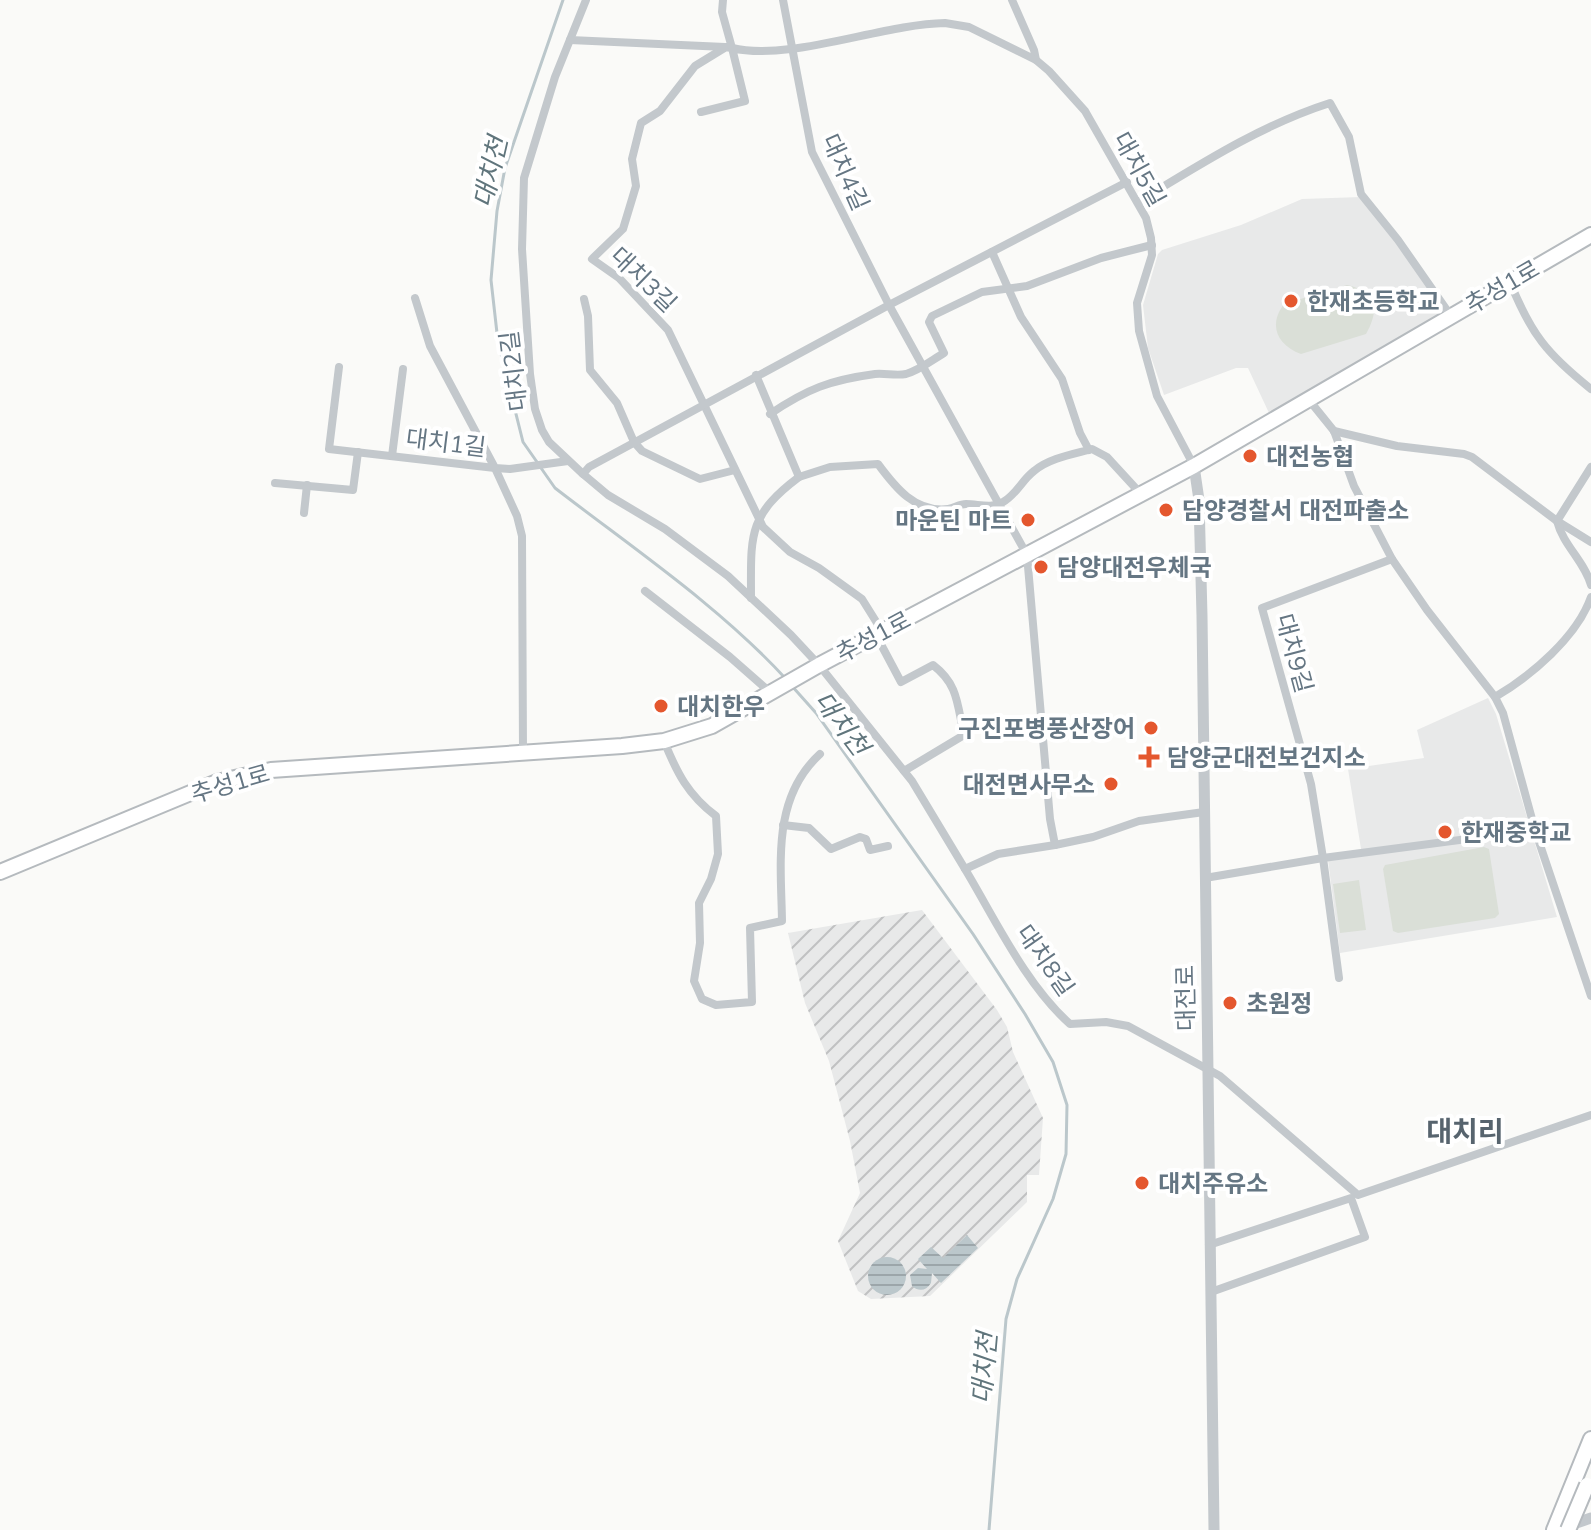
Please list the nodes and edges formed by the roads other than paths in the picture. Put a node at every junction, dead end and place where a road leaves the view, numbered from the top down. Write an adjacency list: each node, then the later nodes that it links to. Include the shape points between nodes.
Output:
1 (586, 0): 5 (street, 대치2길)
2 (723, 0): 6 (street)
3 (783, 0): 7 (street, 대치4길)
4 (1012, 0): 8 (street, 대치5길)
5 (570, 40): 6 (street); 34 (street, 대치2길, via 524,178 522,249 535,409 549,442)
6 (729, 48): 7 (street); 9 (street, via 745,101); 27 (street, 대치3길, via 695,66 660,111 641,123 632,159 636,186 623,229 592,259 619,278 668,330)
7 (793, 48): 8 (street, via 945,23 969,27); 19 (street, 대치4길, via 812,152)
8 (1036, 60): 10 (street, 대치5길, via 1084,109)
9 (701, 112)
10 (1127, 182): 11 (street, 대치5길); 14 (street)
11 (1138, 202): 13 (street, 대치5길); 20 (street, via 1207,158 1330,103 1349,137 1361,194)
12 (1591, 235): 15 (main road, 추성1로)
13 (1152, 245): 16 (street, via 1027,286); 35 (street, 대치5길, via 1137,303 1139,331 1157,396)
14 (992, 252): 16 (street); 19 (street)
15 (1510, 282): 20 (main road, 추성1로); 25 (street, via 1542,344)
16 (1006, 287): 21 (street, via 982,292 932,316 929,322 944,353); 31 (street, via 1029,333 1062,379)
17 (415, 298): 37 (street, via 430,346)
18 (584, 299): 30 (street, via 590,370 617,403)
19 (889, 305): 21 (street, 대치4길); 24 (street)
20 (1451, 316): 26 (main road, 추성1로)
21 (922, 366): 28 (street, via 904,374 835,382 801,393); 44 (street, 대치4길)
22 (339, 367): 32 (street, 대치1길, via 329,449)
23 (403, 369): 33 (street)
24 (756, 375): 27 (street); 28 (street)
25 (1591, 389)
26 (1309, 400): 29 (street); 35 (main road, 추성1로)
27 (702, 403): 30 (street); 38 (street, 대치3길)
28 (770, 414): 40 (street)
29 (1334, 431): 47 (street, via 1472,457); 50 (street, via 1354,486)
30 (634, 442): 38 (street, via 700,479); 39 (street)
31 (1089, 450): 43 (street, via 1107,457); 44 (street, via 1034,470)
32 (358, 452): 33 (street, 대치1길); 42 (street, via 353,490)
33 (392, 456): 37 (street, 대치1길)
34 (568, 461): 37 (street); 39 (street, 대치2길)
35 (1194, 466): 43 (main road, 추성1로); 63 (street, 대전로, via 1199,500)
36 (1591, 467): 47 (street)
37 (495, 468): 60 (street, 대치1길, via 522,536)
38 (735, 470): 46 (street, 대치3길)
39 (583, 474): 54 (street, 대치2길, via 728,576)
40 (799, 477): 44 (street, via 830,467 878,464 909,500 926,506); 46 (street)
41 (275, 483): 42 (street)
42 (307, 485): 45 (street)
43 (1141, 494): 49 (main road, 추성1로)
44 (999, 504): 49 (street, 대치4길)
45 (304, 513)
46 (758, 517): 54 (street, via 751,550); 55 (street, 대치3길, via 790,552 862,599)
47 (1557, 521): 48 (street); 51 (street)
48 (1591, 542)
49 (1027, 555): 55 (main road, 추성1로); 66 (street)
50 (1392, 559): 58 (street); 68 (street, 대치9길, via 1262,608 1311,784)
51 (1591, 585)
52 (645, 591): 57 (street)
53 (1591, 597): 58 (street, via 1572,630 1532,672)
54 (751, 598): 56 (street, 대치2길)
55 (879, 633): 56 (main road, 추성1로); 62 (street, 대치3길, via 901,682 933,665 949,679 959,704 964,735)
56 (819, 665): 57 (main road, 추성1로); 62 (street, 대치8길)
57 (771, 693): 59 (main road, 추성1로, via 712,726)
58 (1495, 697): 65 (street)
59 (664, 741): 60 (main road, 추성1로); 64 (street, via 695,800 716,816 718,854 699,903 694,981 702,999 716,1005 752,1002 750,928 782,921)
60 (523, 753): 70 (main road, 추성1로, via 271,770 217,782)
61 (820, 754): 64 (street, via 807,766)
62 (904, 771): 69 (street, 대치8길)
63 (1204, 812): 66 (street, via 1139,821); 71 (street, 대전로)
64 (783, 825): 67 (street, via 809,828 831,849 860,837 870,850)
65 (1535, 830): 68 (street); 73 (street)
66 (1055, 845): 69 (street, via 998,854)
67 (888, 846)
68 (1323, 858): 71 (street); 72 (street)
69 (965, 869): 74 (street, 대치8길, via 1020,963 1070,1024 1128,1026)
70 (0, 872)
71 (1205, 878): 74 (street, 대전로)
72 (1339, 978)
73 (1591, 996)
74 (1208, 1071): 76 (street, 대치8길); 77 (street, 대전로)
75 (1591, 1115): 76 (street)
76 (1355, 1196): 77 (street); 78 (street, via 1365,1237)
77 (1209, 1245): 78 (street, 대전로)
78 (1211, 1292): 82 (street, 대전로)
79 (1591, 1439): 80 (main road)
80 (1584, 1480): 83 (main road); 84 (main road, bridge)
81 (1591, 1518): 83 (street)
82 (1214, 1530)
83 (1556, 1530)
84 (1568, 1530)

